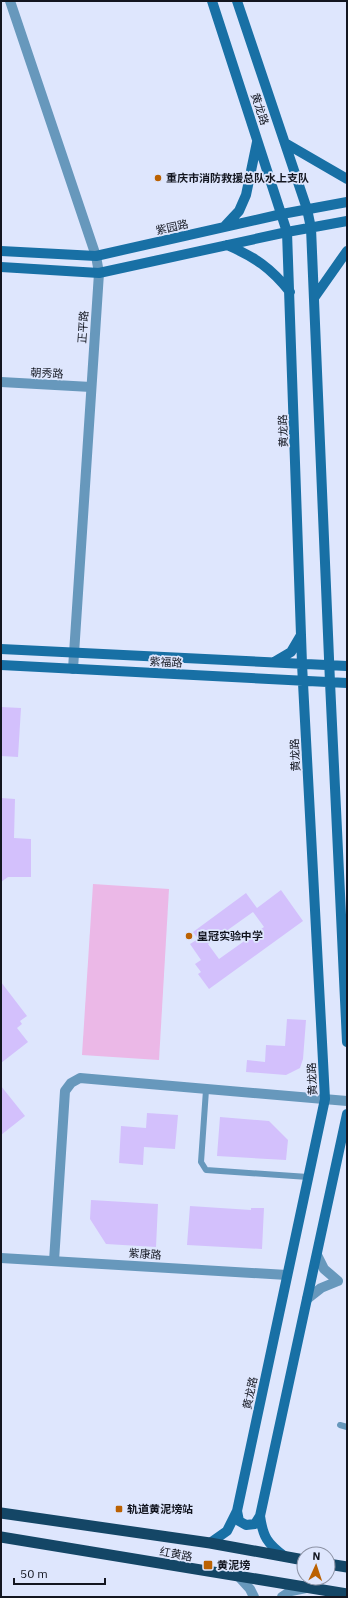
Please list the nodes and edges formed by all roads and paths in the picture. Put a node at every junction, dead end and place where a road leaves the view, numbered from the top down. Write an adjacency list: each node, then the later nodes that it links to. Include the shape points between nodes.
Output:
1 (10, 1): 17 (street, 正平路)
2 (212, 1): 4 (main road, 黄龙路)
3 (237, 1): 5 (main road, 黄龙路)
4 (257, 140): 9 (main road, 黄龙路); 11 (main road, via 246,195 239,211)
5 (285, 143): 6 (main road); 8 (main road, 黄龙路)
6 (347, 179)
7 (347, 202): 8 (main road, 紫园路)
8 (307, 209): 9 (main road, 紫园路); 12 (main road, 黄龙路)
9 (282, 214): 11 (main road, 紫园路); 13 (main road, 黄龙路)
10 (347, 221): 12 (main road)
11 (224, 228): 17 (main road, 紫园路)
12 (311, 228): 13 (main road); 21 (main road, 黄龙路)
13 (287, 232): 14 (main road); 20 (main road, 黄龙路)
14 (227, 245): 19 (main road); 20 (main road, via 262,263)
15 (1, 251): 17 (main road, 紫园路)
16 (347, 251): 21 (main road)
17 (96, 256): 19 (street, 正平路)
18 (1, 267): 19 (main road)
19 (99, 273): 23 (street, 正平路)
20 (290, 292): 24 (main road, 黄龙路)
21 (314, 298): 30 (main road, 黄龙路)
22 (1, 382): 23 (street, 朝秀路)
23 (91, 387): 26 (street, 正平路)
24 (301, 635): 27 (main road, via 291,652); 28 (main road, 黄龙路)
25 (1, 649): 26 (main road, 紫福路)
26 (74, 653): 27 (main road, 紫福路); 32 (street, 正平路)
27 (273, 662): 28 (main road, 紫福路)
28 (302, 664): 30 (main road, 紫福路); 33 (main road, 黄龙路)
29 (1, 665): 32 (main road, 紫福路)
30 (329, 665): 31 (main road, 紫福路); 34 (main road, 黄龙路)
31 (347, 666)
32 (73, 669): 33 (main road, 紫福路)
33 (303, 680): 34 (main road, 紫福路); 38 (main road, 黄龙路)
34 (330, 682): 35 (main road, 紫福路); 36 (main road, 黄龙路)
35 (347, 683)
36 (347, 1042)
37 (206, 1090): 38 (street); 41 (lane, via 201,1162 206,1170); 44 (street, via 80,1078 71,1083 65,1091)
38 (326, 1099): 39 (street); 41 (main road, 黄龙路)
39 (347, 1101)
40 (347, 1114): 42 (main road)
41 (308, 1177): 45 (main road, 黄龙路)
42 (317, 1255): 46 (street, via 324,1269); 47 (main road)
43 (1, 1258): 44 (street, 紫康路)
44 (54, 1261): 45 (street, 紫康路)
45 (287, 1275): 50 (main road, 黄龙路)
46 (343, 1282): 47 (street, via 321,1288)
47 (307, 1299): 52 (main road)
48 (340, 1425): 49 (lane)
49 (347, 1427)
50 (237, 1511): 52 (main road, via 239,1521 246,1525 255,1524); 54 (main road, 黄龙路, via 227,1531)
51 (1, 1513): 54 (highway, 红黄路)
52 (260, 1516): 55 (main road, via 262,1531 270,1545)
53 (1, 1537): 59 (highway, 红黄路)
54 (210, 1543): 55 (highway, 红黄路)
55 (284, 1556): 56 (highway, 红黄路)
56 (296, 1558)
57 (336, 1565): 58 (highway)
58 (347, 1567)
59 (240, 1578): 60 (highway, 红黄路); 62 (street)
60 (308, 1588): 61 (highway, 红黄路); 63 (street, via 291,1591)
61 (347, 1594)
62 (254, 1597)
63 (282, 1597)

